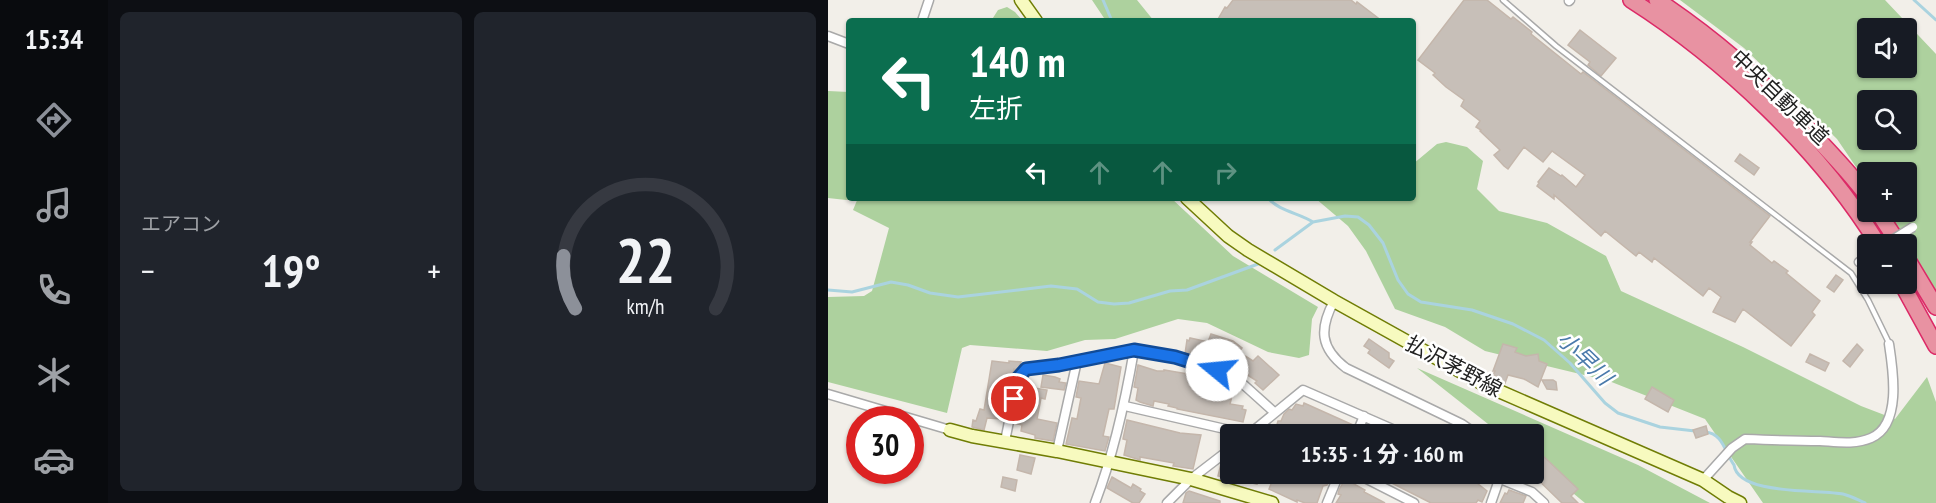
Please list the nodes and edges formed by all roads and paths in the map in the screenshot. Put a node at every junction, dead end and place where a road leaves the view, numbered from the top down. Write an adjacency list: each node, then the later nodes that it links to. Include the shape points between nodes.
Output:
1 (929, 0): 6 (street)
2 (1021, 0): 7 (main road)
3 (1503, 0): 19 (lane, via 1556,46 1851,273)
4 (1631, 0): 13 (highway, 中央自動車道, via 1742,86 1791,134 1847,199)
5 (1658, 0): 10 (highway, 中央自動車道, via 1753,73)
6 (923, 18)
7 (1034, 18)
8 (828, 36): 9 (street)
9 (846, 43)
10 (1857, 184)
11 (1190, 201): 17 (main road, 払沢茅野線, via 1228,236)
12 (1916, 225): 14 (street, bridge)
13 (1871, 234)
14 (1902, 234)
15 (1917, 275): 18 (highway)
16 (1907, 294): 20 (highway)
17 (1334, 301): 30 (street, via 1323,334 1334,358 1346,368); 38 (main road, 払沢茅野線, via 1485,385)
18 (1936, 307)
19 (1889, 344): 38 (street, via 1893,405 1884,427 1873,437 1852,442 1746,439 1732,448)
20 (1936, 346)
21 (1134, 350): 22 (street); 24 (street); 25 (street, via 1175,357 1234,376)
22 (1077, 361): 33 (street, via 1026,369 1018,378); 34 (street)
23 (828, 394): 32 (street)
24 (1125, 406): 31 (street); 36 (street)
25 (1274, 412): 26 (street, via 1303,390); 27 (street)
26 (1364, 416): 28 (street); 29 (street)
27 (1261, 424)
28 (1361, 424)
29 (1382, 424)
30 (1462, 424)
31 (1220, 428)
32 (950, 430): 33 (main road)
33 (1005, 441): 34 (main road)
34 (1057, 451): 36 (main road)
35 (1220, 457): 37 (street)
36 (1110, 463): 37 (main road); 43 (street)
37 (1191, 479): 44 (street); 45 (main road)
38 (1703, 480): 50 (main road, 払沢茅野線)
39 (1335, 484): 46 (street)
40 (1377, 484): 47 (street)
41 (1497, 484): 48 (street)
42 (1516, 484): 49 (street)
43 (1095, 503)
44 (1167, 503)
45 (1272, 503)
46 (1327, 503)
47 (1414, 503)
48 (1491, 503)
49 (1544, 503)
50 (1740, 503)

